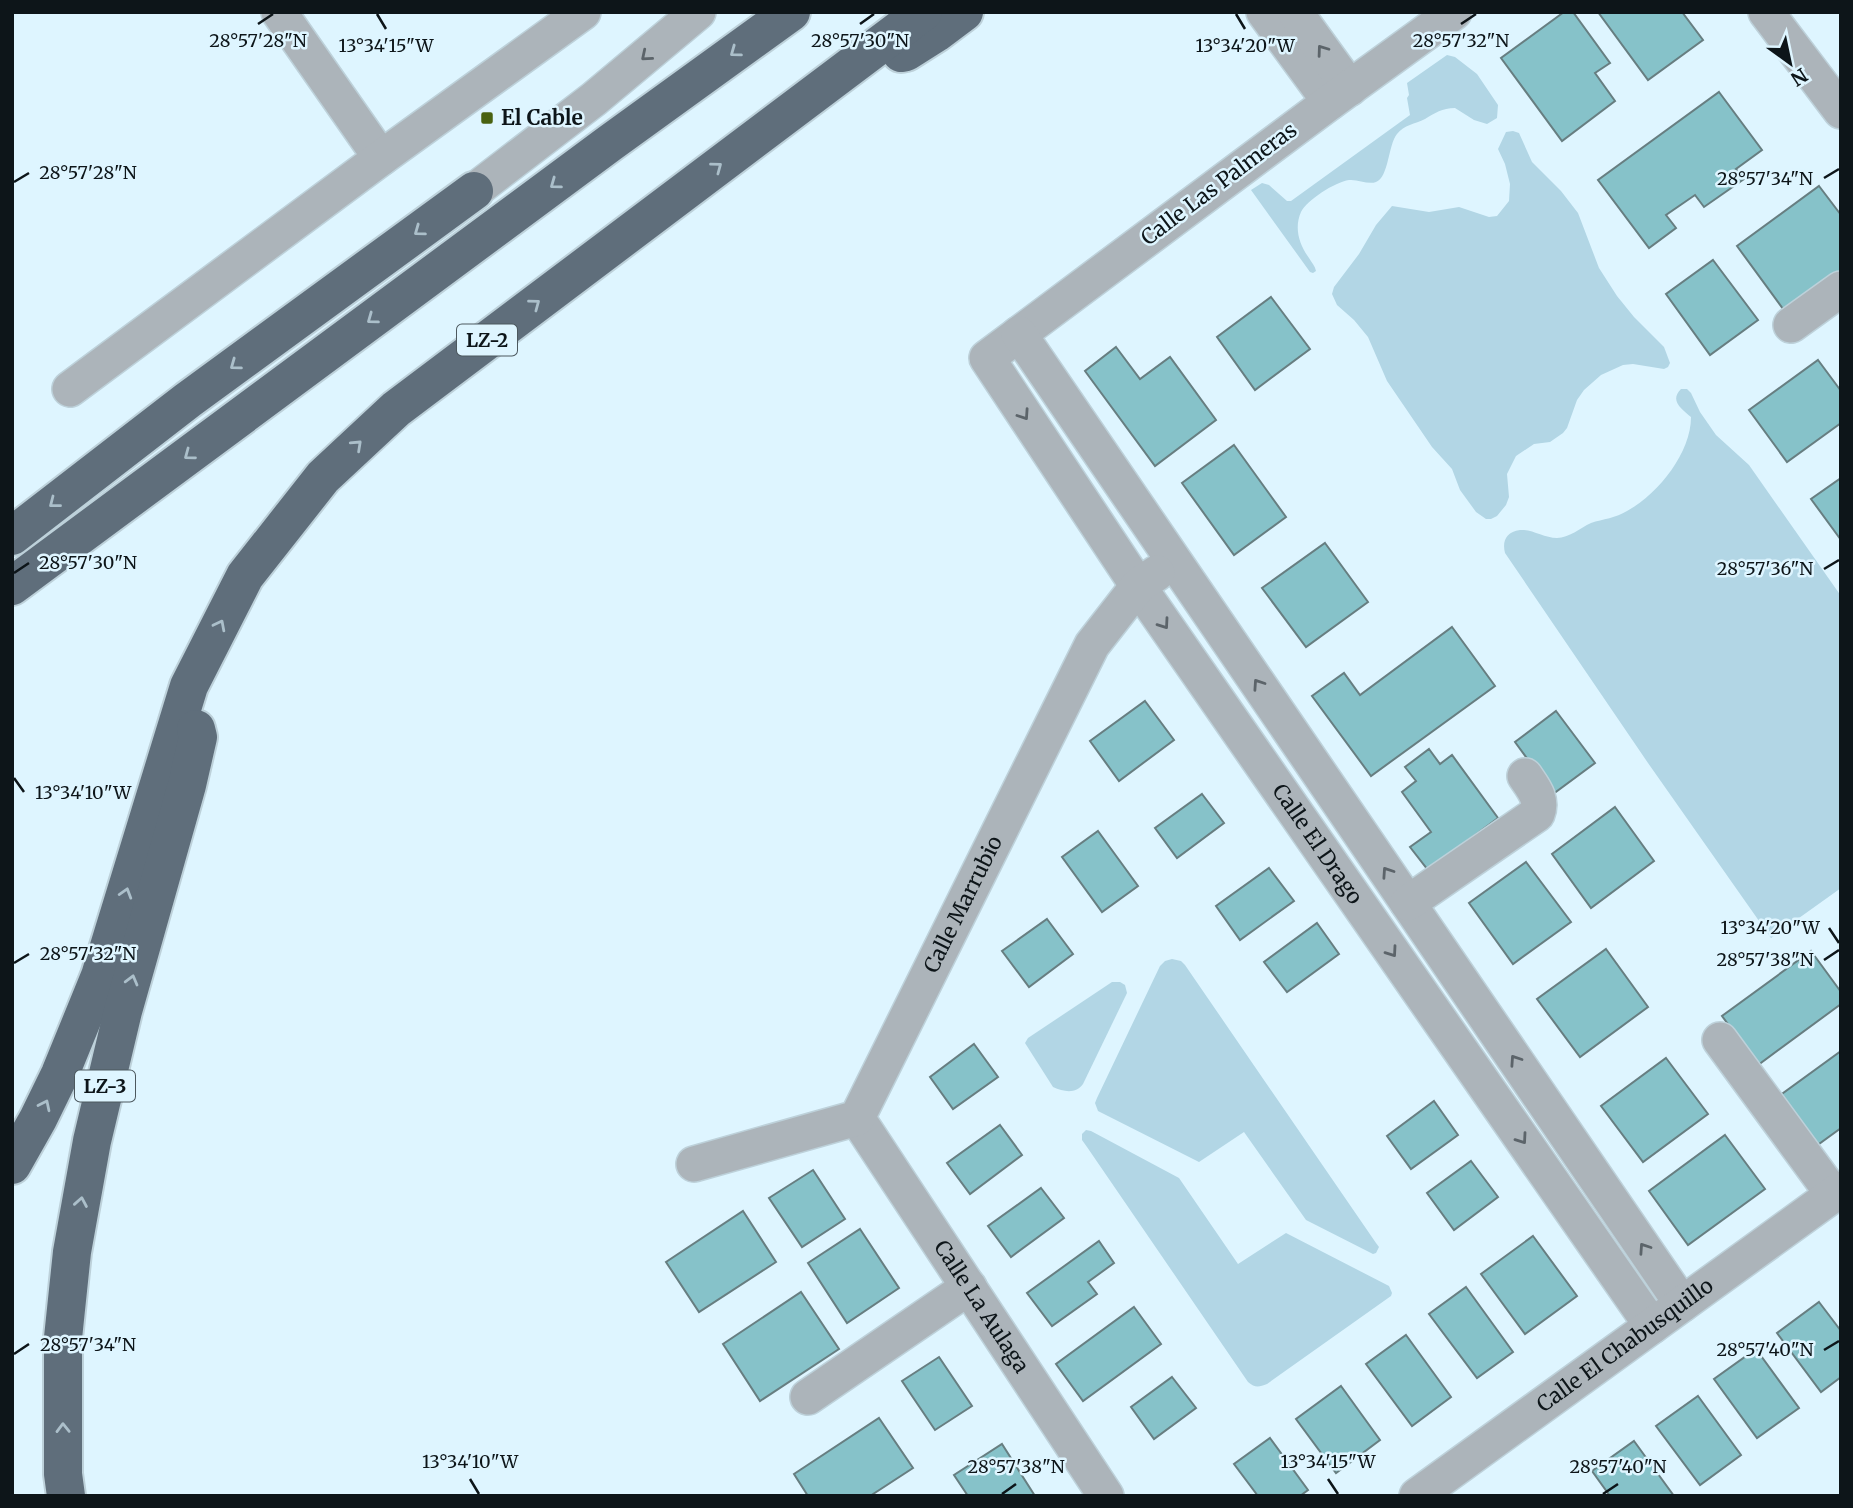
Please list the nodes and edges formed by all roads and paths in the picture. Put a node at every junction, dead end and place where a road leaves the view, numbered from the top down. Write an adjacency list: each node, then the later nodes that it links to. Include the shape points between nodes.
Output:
1 (279, 12): 14 (street)
2 (583, 12): 14 (street)
3 (698, 12): 15 (street, one-way to 15)
4 (791, 12): 23 (highway, one-way to 23)
5 (922, 12): 11 (highway, LZ-2)
6 (964, 12): 11 (highway, via 906,52)
7 (1264, 12): 12 (street)
8 (1295, 12): 12 (street, one-way to 8)
9 (1454, 12): 12 (street, Calle Las Palmeras)
10 (1766, 12): 13 (street)
11 (858, 61): 25 (highway, LZ-2, one-way to 11, via 245,576 323,477 396,409)
12 (1340, 95): 18 (street, Calle Las Palmeras)
13 (1841, 111)
14 (381, 158): 20 (street)
15 (474, 191): 21 (highway, one-way to 21, via 188,400)
16 (1841, 289): 17 (street)
17 (1791, 325)
18 (1019, 334): 19 (street, Calle Las Palmeras); 22 (street, Calle El Drago)
19 (986, 358): 24 (street, Calle El Drago, one-way to 24)
20 (70, 389)
21 (12, 536)
22 (1173, 560): 24 (street, Calle Marrubio); 27 (street, Calle El Drago, one-way to 22)
23 (12, 586)
24 (1138, 586): 29 (street, Calle Marrubio, via 1092,645); 35 (street, Calle El Drago, one-way to 35)
25 (189, 686): 31 (highway, LZ-2, one-way to 25, via 60,1074 100,976); 38 (highway, LZ-3, one-way to 25, via 62,1338 72,1252 114,1050 198,737)
26 (1525, 776): 27 (street, via 1537,795 1537,814)
27 (1408, 903): 34 (street, Calle El Drago, one-way to 27)
28 (1720, 1040): 32 (street, Calle El Chabusquillo)
29 (857, 1118): 30 (street); 33 (street, Calle La Aulaga)
30 (694, 1164)
31 (12, 1165)
32 (1837, 1191): 34 (street, Calle El Chabusquillo)
33 (969, 1287): 36 (street); 37 (street, Calle La Aulaga)
34 (1682, 1304): 35 (street, Calle El Chabusquillo)
35 (1652, 1326): 39 (street, Calle El Chabusquillo)
36 (808, 1397)
37 (1097, 1492)
38 (66, 1496)
39 (1417, 1496)

